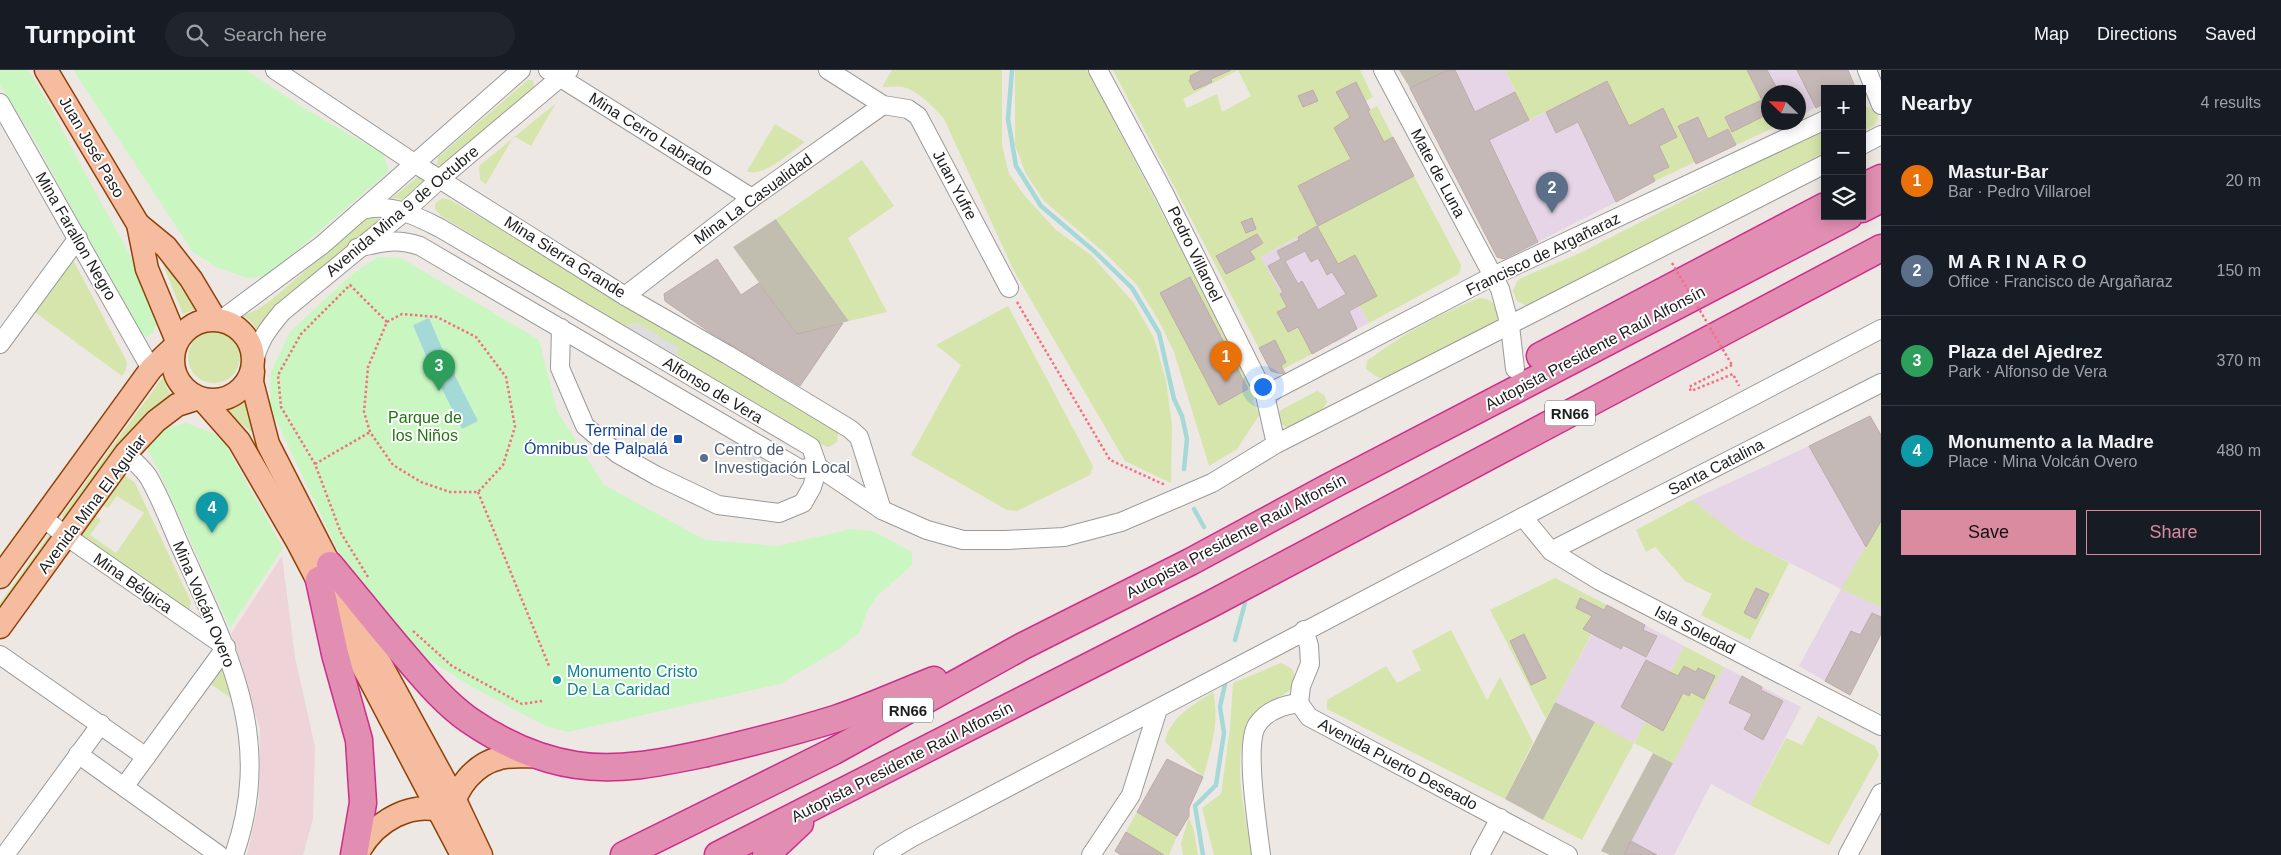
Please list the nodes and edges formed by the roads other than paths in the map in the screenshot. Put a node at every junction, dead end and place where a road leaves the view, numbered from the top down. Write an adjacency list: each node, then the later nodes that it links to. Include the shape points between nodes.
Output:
1 (46, 70): 27 (main road, Juan José Paso)
2 (275, 70): 15 (street, Mina Sierra Grande)
3 (521, 70): 15 (street, Avenida Mina 9 de Octubre)
4 (828, 70): 11 (street)
5 (1098, 70): 44 (street, Pedro Villaroel)
6 (1383, 70): 31 (street, Mate de Luna)
7 (1867, 70): 9 (street)
8 (559, 72): 17 (street, Avenida Mina 9 de Octubre); 20 (street, Mina Cerro Labrado)
9 (1875, 99)
10 (0, 103): 28 (street, Mina Farallon Negro)
11 (883, 105): 20 (street, Mina La Casualidad); 32 (street, Juan Yufre, via 908,109 918,116)
12 (1821, 122): 31 (street, Francisco de Argañaraz)
13 (1881, 135): 14 (street)
14 (1866, 142)
15 (414, 163): 17 (street, Mina Sierra Grande); 24 (street, Avenida Mina 9 de Octubre)
16 (1821, 166): 35 (street)
17 (441, 178): 25 (street, Avenida Mina 9 de Octubre); 33 (street, Mina Sierra Grande)
18 (1881, 178): 19 (highway)
19 (1866, 185)
20 (752, 198): 33 (street, Mina La Casualidad)
21 (1881, 199): 22 (highway)
22 (1866, 207)
23 (1821, 208): 42 (highway)
24 (362, 210): 25 (street, Alfonso de Vera, via 377,208); 34 (street, Avenida Mina 9 de Octubre, via 322,245)
25 (404, 212): 29 (street, Avenida Mina 9 de Octubre); 48 (street, Alfonso de Vera, via 440,228 810,448)
26 (1840, 220): 49 (highway, Autopista Presidente Raúl Alfonsín / RN66)
27 (138, 224): 34 (main road, Juan José Paso, via 166,248); 39 (main road, Juan José Paso, via 148,268)
28 (78, 238): 38 (street); 41 (street, Mina Farallon Negro)
29 (358, 248): 36 (street, Alfonso de Vera, via 393,241 420,246); 40 (street, Avenida Mina 9 de Octubre, via 282,312 265,331)
30 (1881, 248): 71 (highway, Autopista Presidente Raúl Alfonsín / RN66, via 1211,604)
31 (1493, 276): 35 (street, Mate de Luna); 44 (street, Francisco de Argañaraz)
32 (1009, 288)
33 (625, 296): 50 (street, Mina Sierra Grande, via 850,429 859,437)
34 (218, 320): 39 (main road, via 201,321 183,332); 40 (main road, via 242,331 251,347)
35 (1510, 326): 42 (street, Mate de Luna); 46 (street)
36 (561, 328): 48 (street, Alfonso de Vera, via 800,469); 48 (street, via 560,368 585,426 618,454 657,476 718,505 779,513 803,503)
37 (1881, 329): 51 (street)
38 (2, 336)
39 (176, 344): 41 (main road, Avenida Mina El Aguilar); 45 (main road, via 174,364 179,381)
40 (253, 368): 45 (main road, via 246,384 236,393 214,401); 55 (main road, via 252,382 268,444)
41 (151, 369): 52 (main road, Avenida Mina El Aguilar)
42 (1515, 370): 49 (highway, via 1470,394)
43 (1881, 383): 54 (street, Santa Catalina)
44 (1265, 395): 46 (street, Pedro Villaroel)
45 (200, 399): 47 (main road, Avenida Mina El Aguilar, via 177,406 156,421); 55 (main road, via 239,441)
46 (1276, 444): 50 (street, via 1212,483 1169,502 1121,522 1064,537 963,540 927,530)
47 (126, 454): 53 (main road, Avenida Mina El Aguilar); 60 (street, Mina Volcán Overo, via 148,477)
48 (818, 467): 50 (street)
49 (1327, 488): 59 (highway, Autopista Presidente Raúl Alfonsín / RN66)
50 (882, 510)
51 (1522, 517): 54 (street, Isla Soledad); 58 (street)
52 (42, 518): 53 (street, Mina Bélgica); 56 (main road, Avenida Mina El Aguilar)
53 (66, 536): 57 (main road, Avenida Mina El Aguilar); 60 (street, Mina Bélgica)
54 (1551, 552): 65 (street, Isla Soledad, via 1600,581)
55 (325, 572): 67 (highway, via 376,622 451,706 489,732); 72 (main road, via 379,661); 77 (highway, via 335,654 359,740 363,803)
56 (0, 577)
57 (0, 627)
58 (1304, 630): 62 (street, via 1310,664 1301,686); 63 (street)
59 (1023, 646): 67 (highway, via 836,718 732,747 624,767 577,765); 80 (highway, Autopista Presidente Raúl Alfonsín / RN66, via 834,751)
60 (226, 647): 68 (street); 76 (street, Mina Volcán Overo, via 248,722 251,756 242,834)
61 (0, 655): 64 (street)
62 (1299, 703): 73 (street, Avenida Puerto Deseado, via 1309,717); 85 (street, via 1285,704 1266,714 1255,727 1250,763)
63 (1158, 709): 83 (street); 84 (street, via 1130,795)
64 (101, 724): 66 (street); 68 (street)
65 (1881, 726)
66 (78, 754): 69 (street); 74 (street)
67 (536, 756): 72 (main road, via 500,758 483,766 468,778)
68 (146, 757): 69 (street)
69 (124, 787): 75 (street)
70 (1881, 793): 88 (street)
71 (821, 804): 81 (highway, Autopista Presidente Raúl Alfonsín / RN66); 82 (highway)
72 (452, 816): 77 (main road, via 400,813 382,822 369,834); 78 (main road); 79 (main road)
73 (1500, 818): 86 (street); 87 (street, Avenida Puerto Deseado)
74 (5, 855)
75 (219, 855)
76 (234, 855)
77 (356, 855)
78 (462, 855)
79 (482, 855)
80 (624, 855)
81 (718, 855)
82 (766, 855)
83 (883, 855)
84 (1091, 855)
85 (1261, 855)
86 (1480, 855)
87 (1568, 855)
88 (1848, 855)

